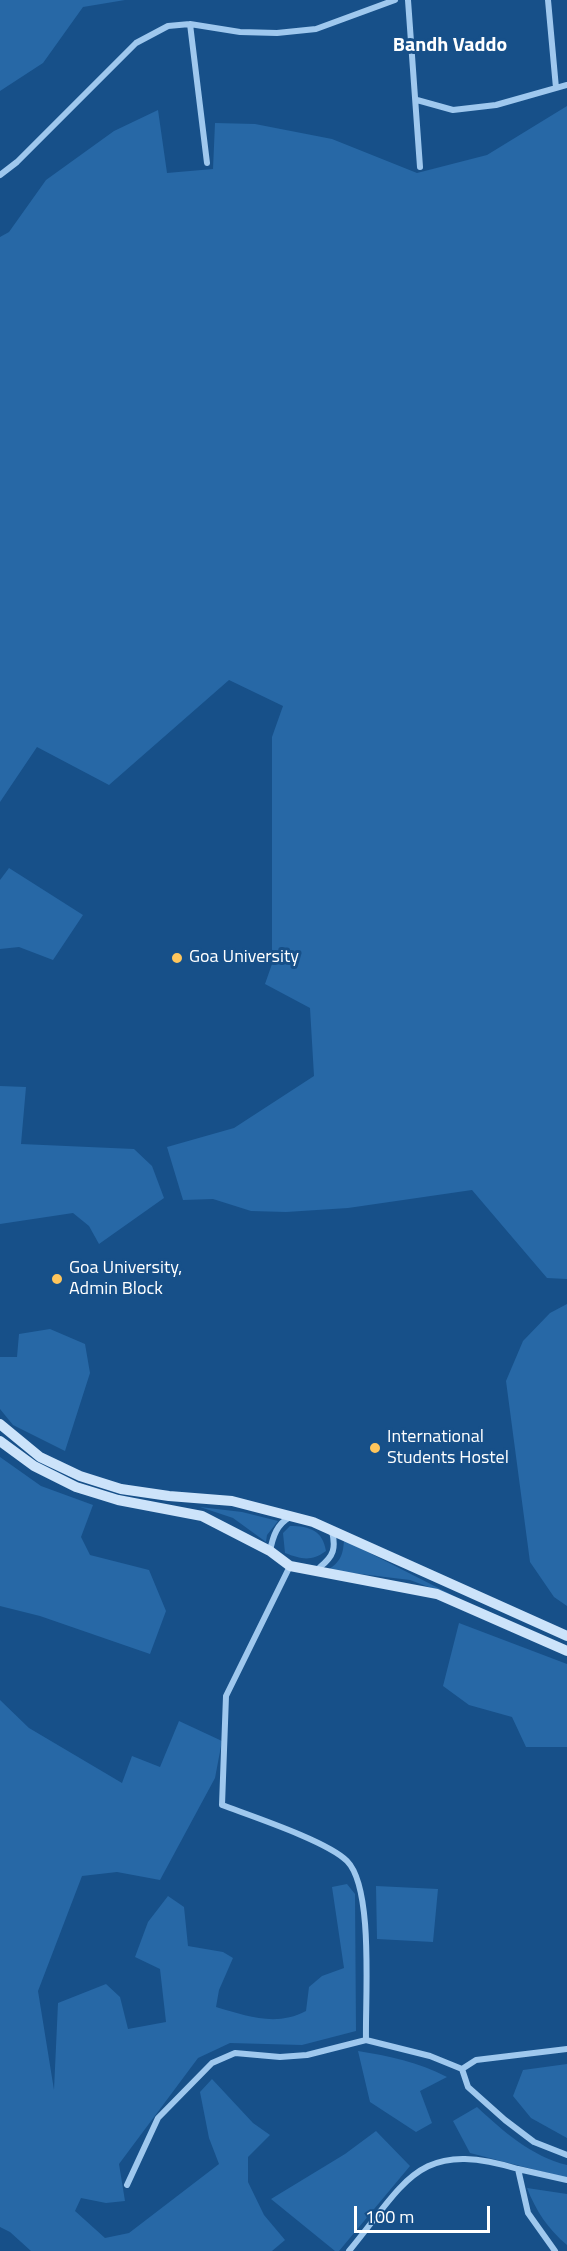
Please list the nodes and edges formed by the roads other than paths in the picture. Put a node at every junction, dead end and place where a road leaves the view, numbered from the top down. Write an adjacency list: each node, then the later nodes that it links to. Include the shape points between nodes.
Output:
1 (395, 0): 4 (street, via 316,29 240,32)
2 (408, 0): 7 (street)
3 (548, 0): 6 (street)
4 (190, 24): 8 (street); 10 (street, via 168,26 136,43)
5 (567, 85): 6 (street)
6 (556, 88): 7 (street, via 495,105 453,110)
7 (417, 100): 9 (street)
8 (207, 163)
9 (420, 167)
10 (0, 175)
11 (0, 1424): 13 (main road, via 40,1456 80,1476 121,1488 232,1501)
12 (0, 1441): 15 (main road, via 34,1466 76,1487 118,1500 202,1516)
13 (293, 1516): 14 (main road); 15 (street, via 281,1522)
14 (332, 1530): 17 (street, via 334,1554); 19 (main road)
15 (270, 1551): 16 (main road)
16 (290, 1566): 18 (main road); 21 (street, via 226,1696 222,1805 329,1848 347,1861 358,1879 363,1900)
17 (320, 1567): 18 (main road)
18 (304, 1570): 20 (main road, via 437,1594)
19 (567, 1636)
20 (567, 1651)
21 (366, 2040): 23 (street, via 430,2055); 27 (street, via 307,2055 235,2053 212,2063 158,2118)
22 (567, 2049): 23 (street, via 476,2060)
23 (462, 2069): 24 (street, via 468,2087 505,2120 534,2142)
24 (567, 2155)
25 (518, 2169): 26 (street); 28 (street, via 465,2158 448,2158 426,2166 410,2177); 29 (street, via 528,2212)
26 (567, 2180)
27 (127, 2185)
28 (349, 2251)
29 (555, 2251)

